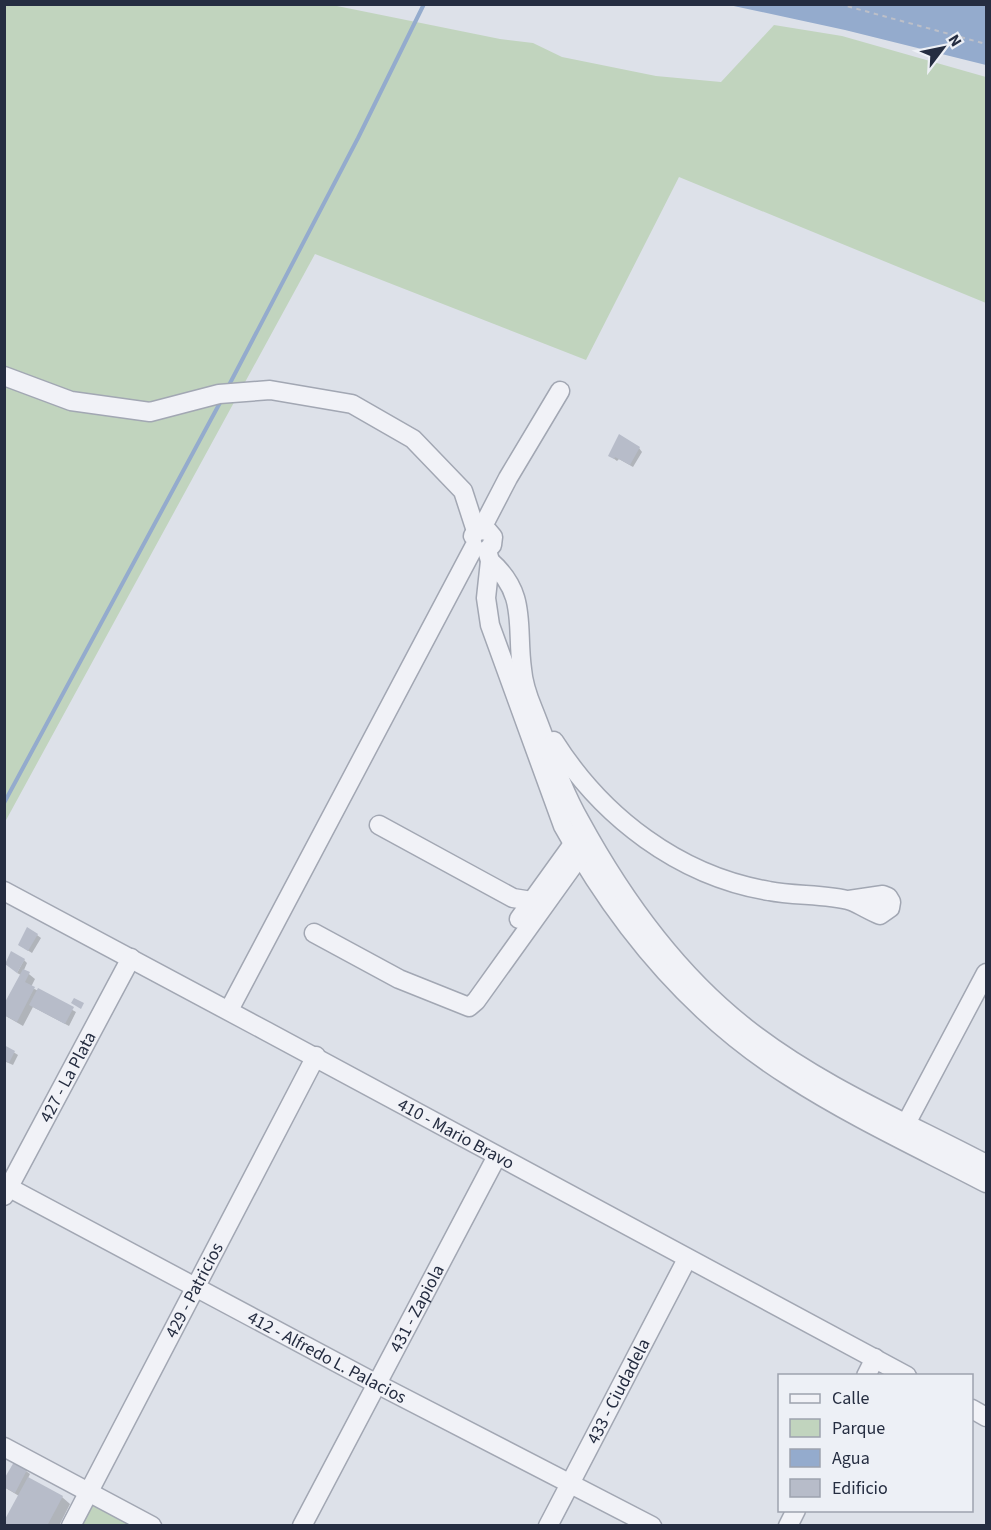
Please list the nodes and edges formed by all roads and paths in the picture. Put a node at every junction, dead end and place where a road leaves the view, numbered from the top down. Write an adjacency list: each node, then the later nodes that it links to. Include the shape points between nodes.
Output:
1 (838, 4): 2 (path)
2 (987, 44)
3 (4, 376): 5 (street, via 71,401 150,412 224,393 270,390 352,404 413,439 463,491)
4 (560, 391): 5 (street, via 508,478)
5 (481, 544): 6 (street, via 489,625); 6 (street, via 511,587 518,605); 15 (street)
6 (523, 701): 8 (street, via 567,796); 10 (street, via 586,786 617,816 665,852 735,884)
7 (379, 825): 11 (street, via 513,898)
8 (584, 845): 11 (street); 17 (street, via 666,949 746,1028)
9 (4, 891): 13 (street, 410 - Mario Bravo)
10 (849, 900)
11 (537, 905): 12 (street, via 476,1001 469,1006 399,979)
12 (314, 933)
13 (131, 958): 15 (street, 410 - Mario Bravo); 21 (street, 427 - La Plata)
14 (987, 973): 17 (street)
15 (229, 1010): 16 (street, 410 - Mario Bravo)
16 (316, 1056): 18 (street, 410 - Mario Bravo); 23 (street, 429 - Patricios)
17 (903, 1130): 19 (street); 20 (street)
18 (497, 1156): 22 (street, 410 - Mario Bravo); 27 (street, 431 - Zapiola)
19 (987, 1164)
20 (987, 1183)
21 (6, 1189): 23 (street, 412 - Alfredo L. Palacios)
22 (687, 1259): 24 (street, 410 - Mario Bravo); 31 (street, 433 - Ciudadela)
23 (195, 1287): 27 (street, 412 - Alfredo L. Palacios); 32 (street, 429 - Patricios)
24 (875, 1358): 25 (street); 26 (street, 410 - Mario Bravo)
25 (867, 1374)
26 (904, 1374)
27 (377, 1384): 31 (street, 412 - Alfredo L. Palacios); 36 (street, 431 - Zapiola)
28 (973, 1410): 29 (street)
29 (987, 1417)
30 (4, 1447): 32 (street)
31 (570, 1483): 37 (street, 433 - Ciudadela); 38 (street, 412 - Alfredo L. Palacios)
32 (88, 1492): 34 (street, 429 - Patricios); 35 (street)
33 (794, 1512): 39 (street)
34 (71, 1526)
35 (152, 1526)
36 (302, 1526)
37 (548, 1526)
38 (652, 1526)
39 (788, 1526)

